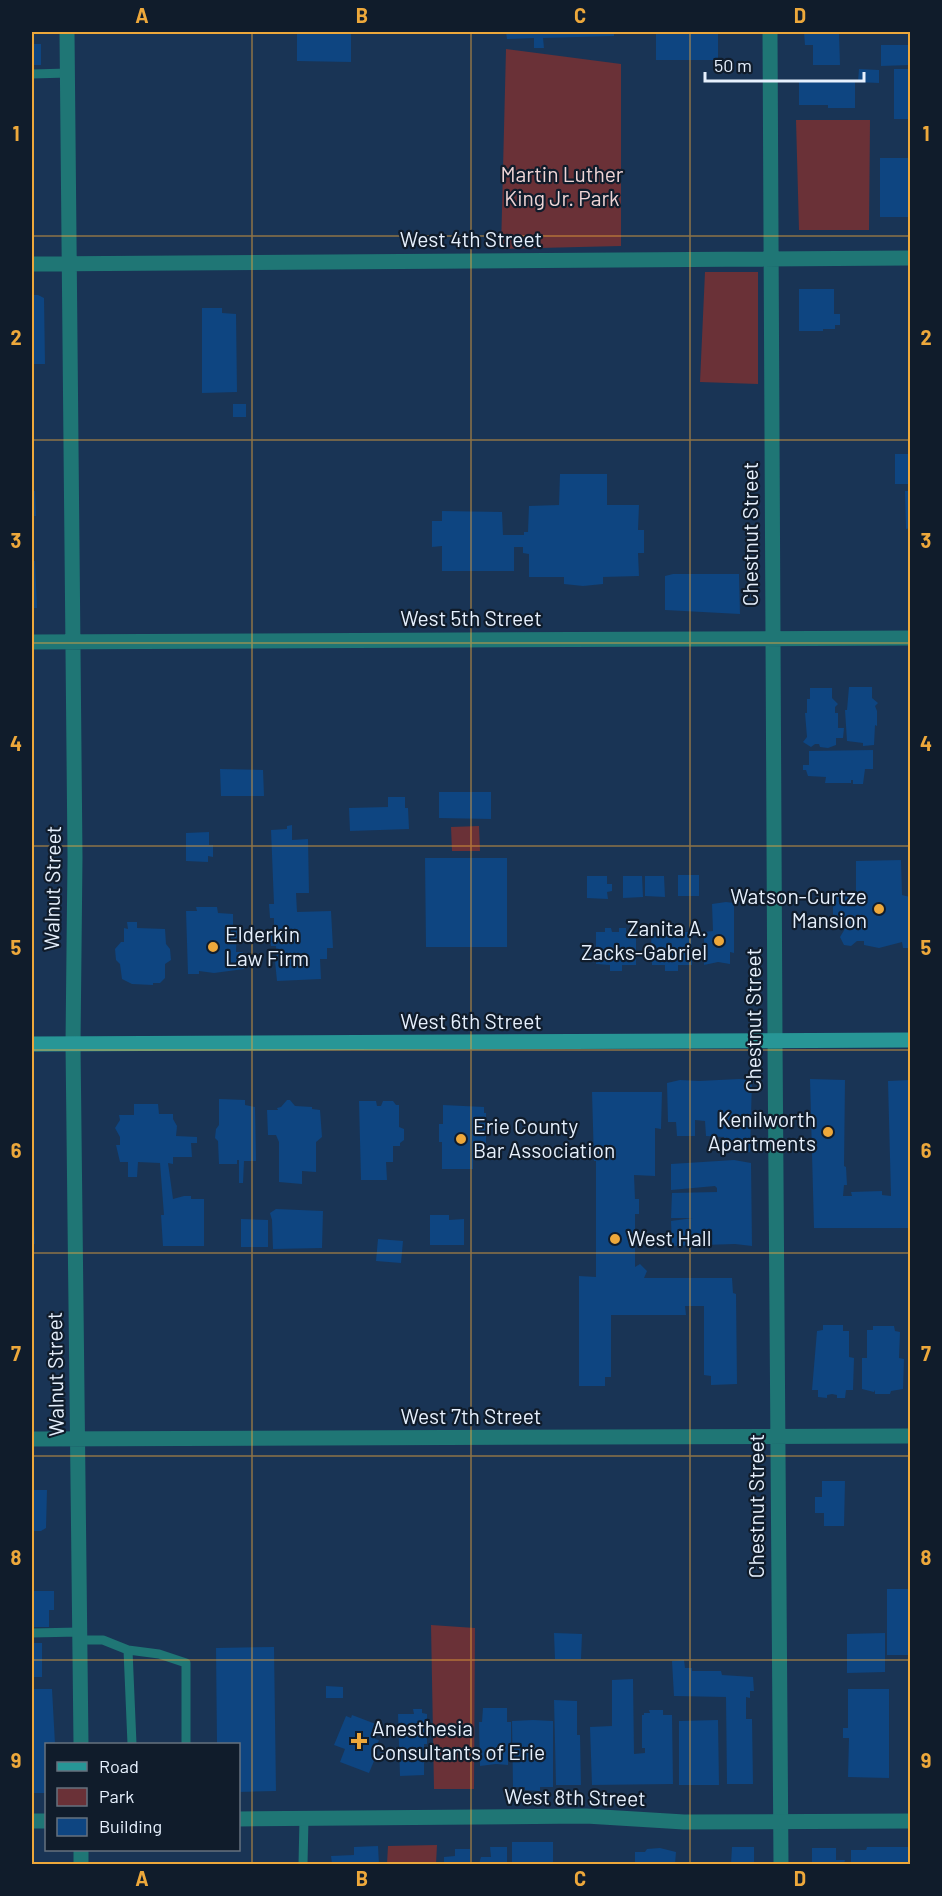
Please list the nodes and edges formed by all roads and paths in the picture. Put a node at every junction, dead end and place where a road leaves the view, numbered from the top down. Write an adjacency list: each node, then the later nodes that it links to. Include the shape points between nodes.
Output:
1 (67, 32): 3 (street, Walnut Street)
2 (770, 32): 5 (street, Chestnut Street)
3 (68, 73): 4 (lane); 7 (street, Walnut Street)
4 (32, 74)
5 (770, 258): 6 (street, West 4th Street); 7 (street, West 4th Street); 10 (street, Chestnut Street)
6 (910, 258)
7 (69, 263): 8 (street, West 4th Street); 11 (street, Walnut Street)
8 (32, 264)
9 (910, 638): 10 (street, West 5th Street)
10 (772, 639): 11 (street, West 5th Street); 14 (street, Chestnut Street)
11 (74, 641): 12 (street, West 5th Street); 16 (street, Walnut Street)
12 (32, 642)
13 (910, 1040): 14 (main road, West 6th Street)
14 (774, 1041): 16 (main road, West 6th Street); 18 (street, Chestnut Street)
15 (32, 1044): 16 (main road, West 6th Street)
16 (73, 1044): 20 (street, Walnut Street)
17 (910, 1436): 18 (street, West 7th Street)
18 (778, 1437): 20 (street, West 7th Street); 30 (street, Chestnut Street)
19 (32, 1439): 20 (street, West 7th Street)
20 (77, 1439): 22 (street, Walnut Street)
21 (32, 1633): 22 (lane)
22 (79, 1636): 23 (lane, via 104,1640); 24 (street, Walnut Street)
23 (128, 1650): 25 (lane); 26 (lane, via 186,1662)
24 (81, 1743)
25 (132, 1743)
26 (186, 1743)
27 (240, 1819): 28 (street, West 8th Street)
28 (304, 1819): 30 (street, West 8th Street, via 586,1816); 31 (lane)
29 (910, 1821): 30 (street, West 8th Street)
30 (781, 1822): 32 (street, Chestnut Street)
31 (303, 1864)
32 (781, 1864)

